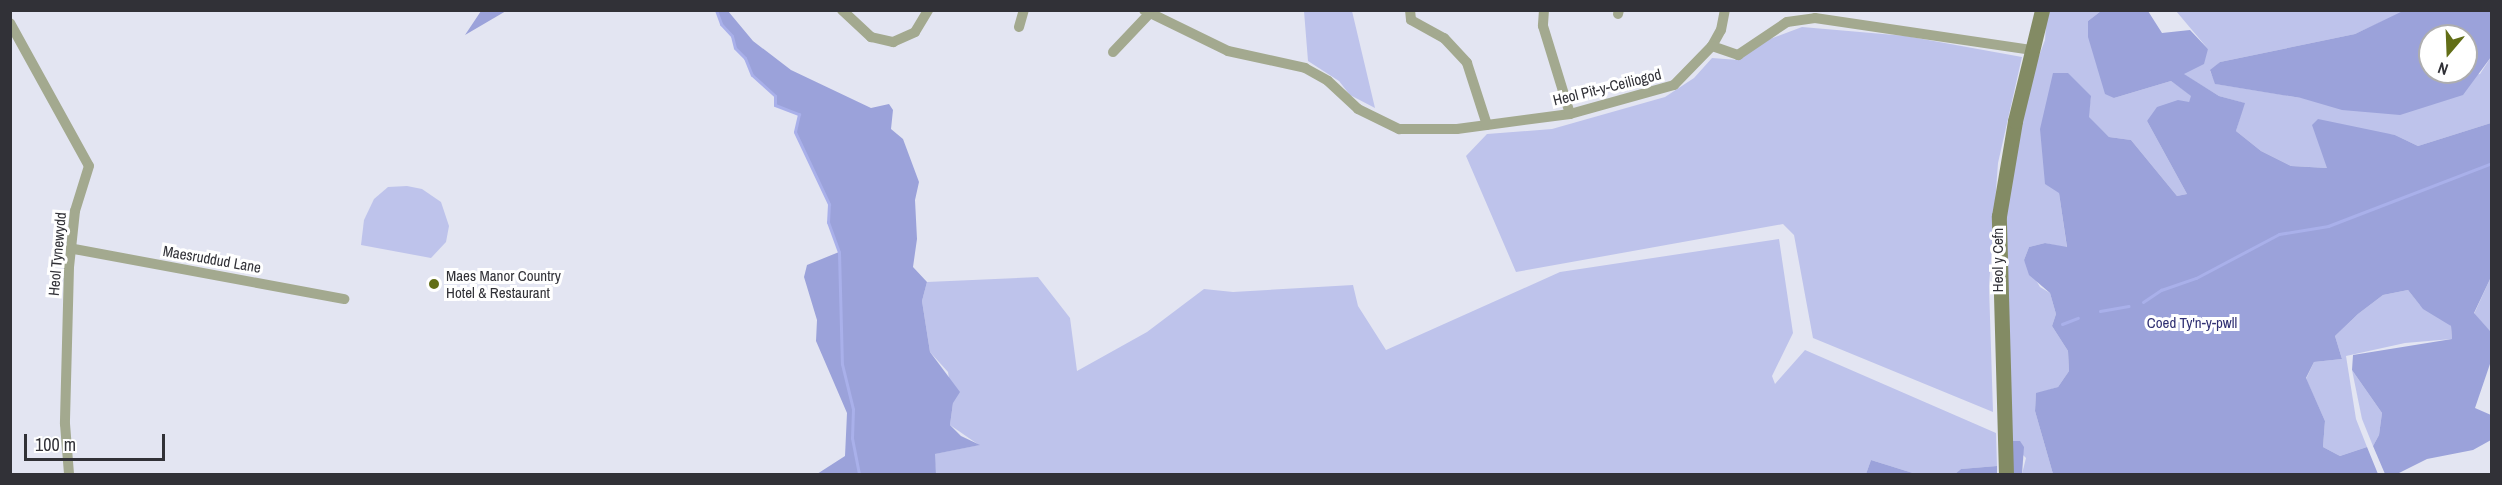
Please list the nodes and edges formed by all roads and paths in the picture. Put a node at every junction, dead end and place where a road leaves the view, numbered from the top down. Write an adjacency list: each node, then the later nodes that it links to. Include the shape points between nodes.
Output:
1 (842, 10): 2 (street, via 871,38 893,42 915,32)
2 (928, 10)
3 (1024, 10): 11 (street)
4 (1410, 10): 16 (street, via 1411,20 1444,38 1467,63)
5 (1544, 10): 15 (street, via 1543,26)
6 (1725, 10): 12 (street, Heol Pit-y-Ceiliogod, via 1721,30)
7 (2042, 10): 13 (street, Heol y Cefn)
8 (1146, 12): 14 (street); 16 (street, Heol Pit-y-Ceiliogod, via 1228,51 1305,68 1328,81 1358,109 1399,129)
9 (1852, 16): 12 (street, via 1800,18 1763,35 1738,55); 13 (street)
10 (10, 23): 17 (street, Heol Tynewydd, via 88,163 75,211)
11 (1019, 27)
12 (1712, 46): 15 (street, Heol Pit-y-Ceiliogod, via 1674,85)
13 (2033, 50): 20 (street, Heol y Cefn, via 2015,121 1999,216)
14 (1113, 52)
15 (1570, 114): 16 (street, Heol Pit-y-Ceiliogod)
16 (1487, 125)
17 (74, 249): 18 (street, Maesruddud Lane); 19 (street, Heol Tynewydd, via 69,267)
18 (344, 299)
19 (69, 474)
20 (2006, 474)

